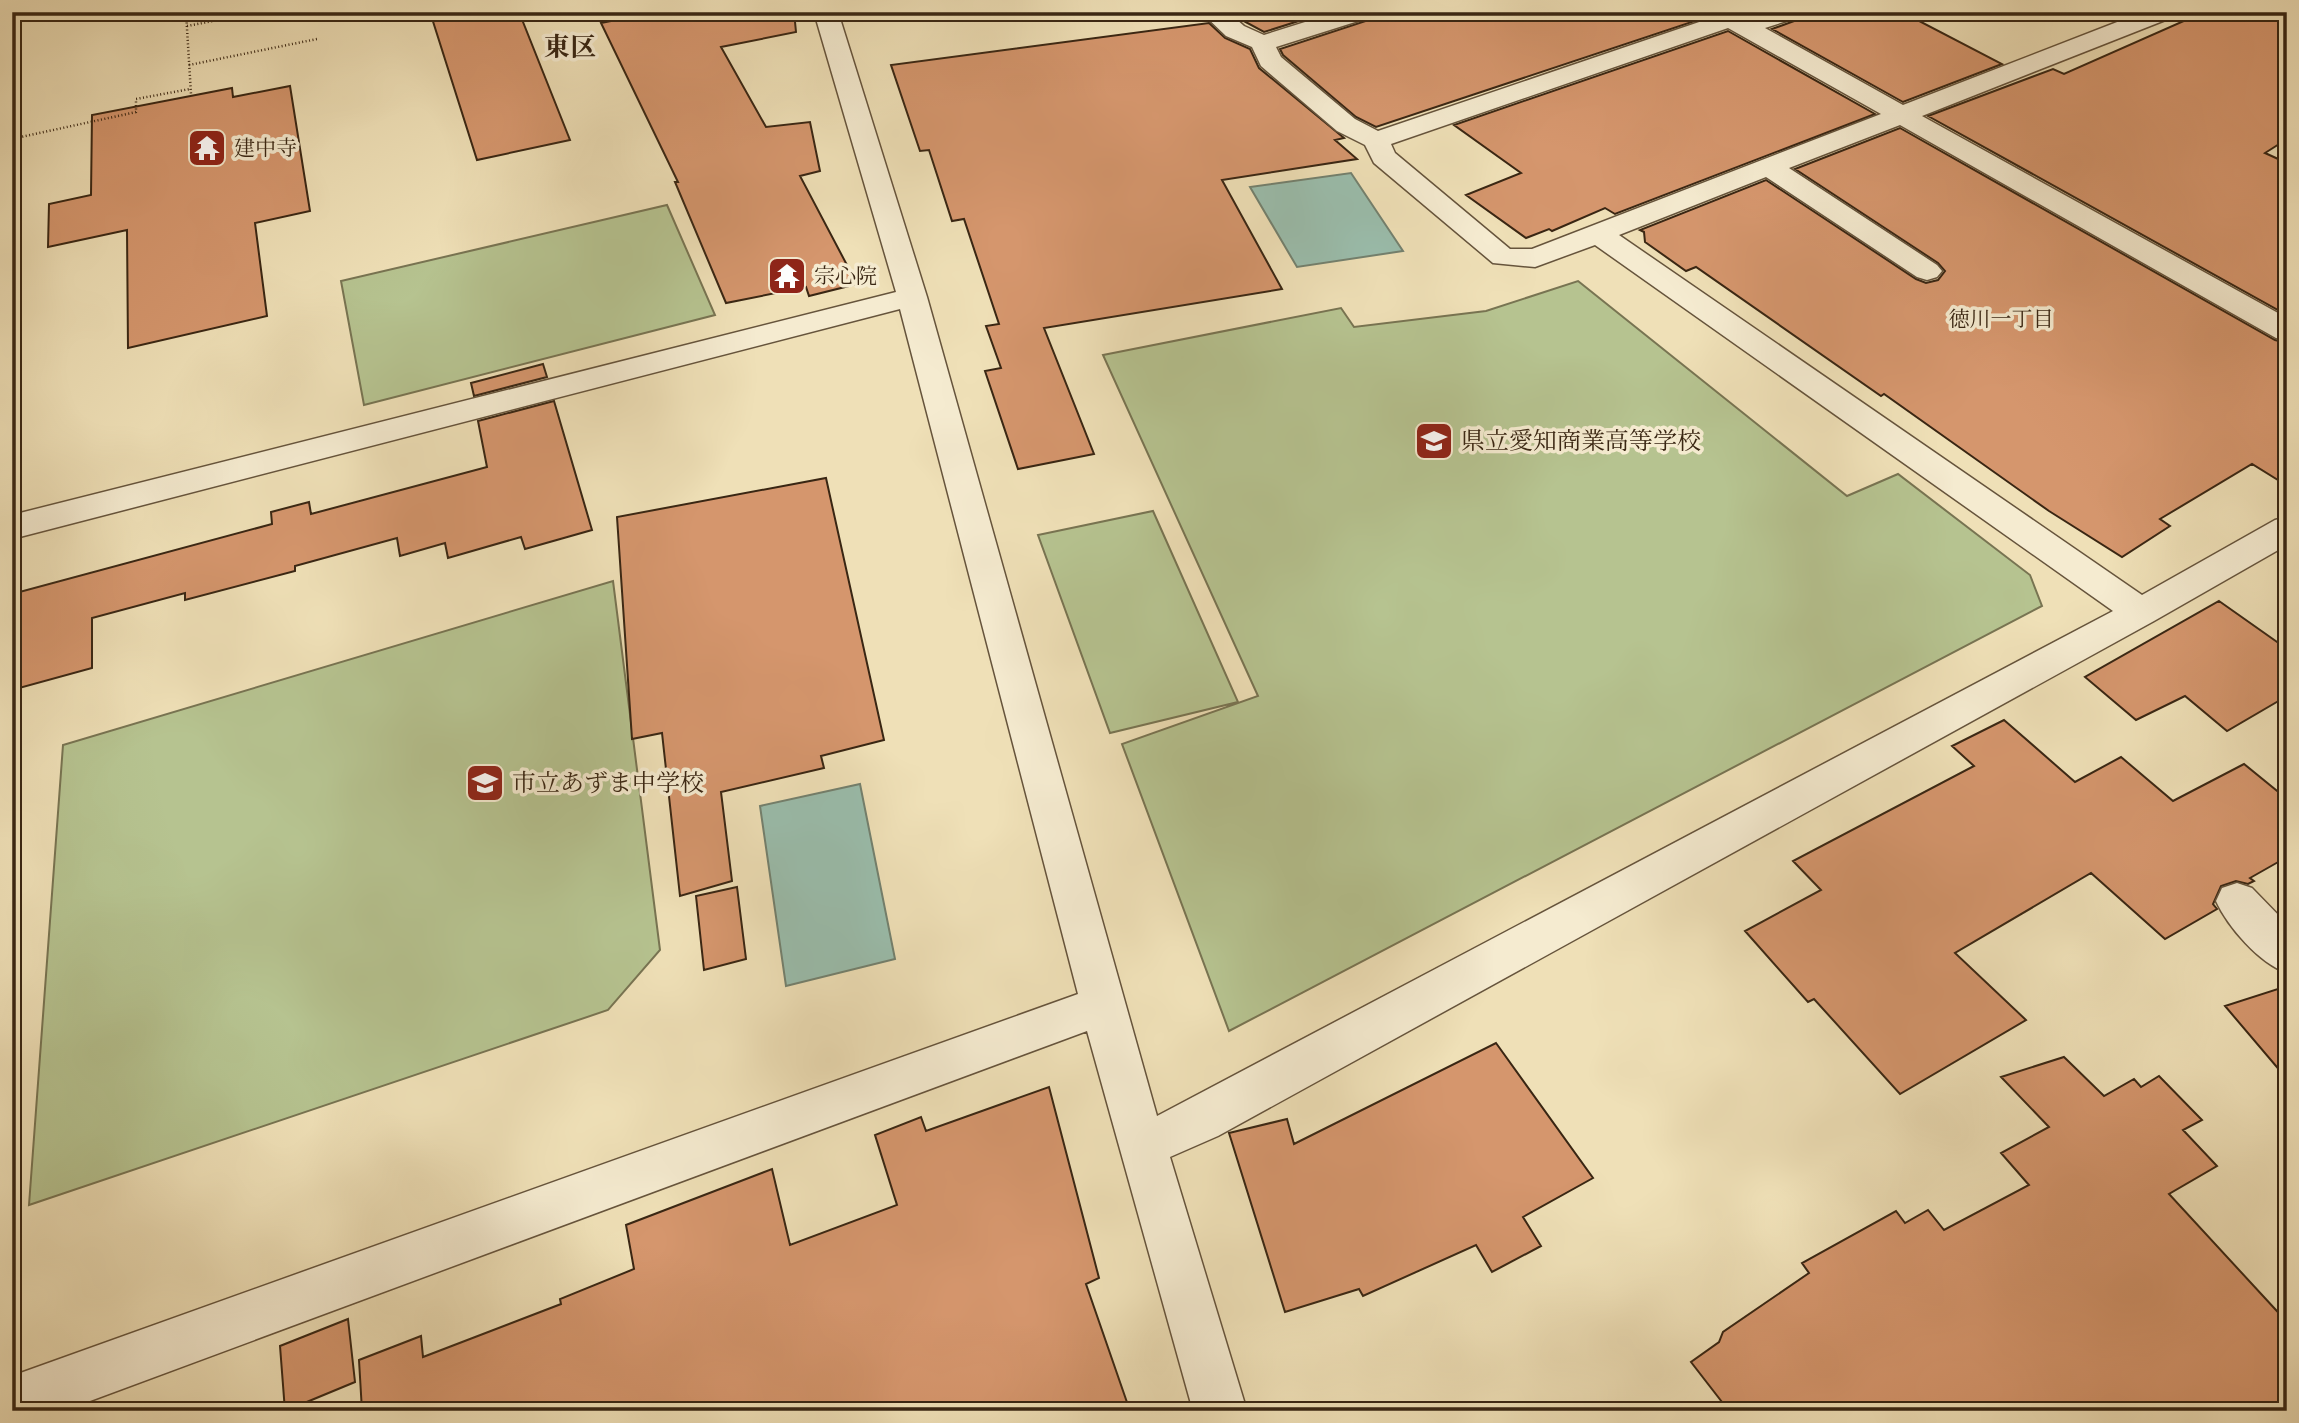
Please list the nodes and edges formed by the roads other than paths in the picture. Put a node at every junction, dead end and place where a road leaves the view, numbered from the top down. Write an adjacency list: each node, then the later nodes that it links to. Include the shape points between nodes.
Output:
1 (826, 12): 13 (street)
2 (1213, 12): 7 (street, via 1235,31)
3 (1363, 12): 7 (street)
4 (1791, 12): 6 (street)
5 (2165, 12): 8 (street)
6 (1731, 20): 8 (street); 9 (street)
7 (1262, 43): 9 (street, via 1270,61 1346,125)
8 (1899, 114): 10 (street); 14 (street)
9 (1376, 140): 11 (street, via 1383,157 1503,257 1535,258)
10 (1766, 166): 11 (street); 12 (street)
11 (1595, 232): 17 (street)
12 (1927, 271)
13 (912, 297): 15 (street); 20 (street)
14 (2287, 331)
15 (12, 527)
16 (2287, 529): 17 (street)
17 (2141, 612): 21 (street, via 1201,1120)
18 (2237, 901): 19 (street)
19 (2287, 954)
20 (1105, 1004): 21 (street); 22 (street)
21 (1144, 1145): 23 (street)
22 (12, 1403)
23 (1220, 1411)

